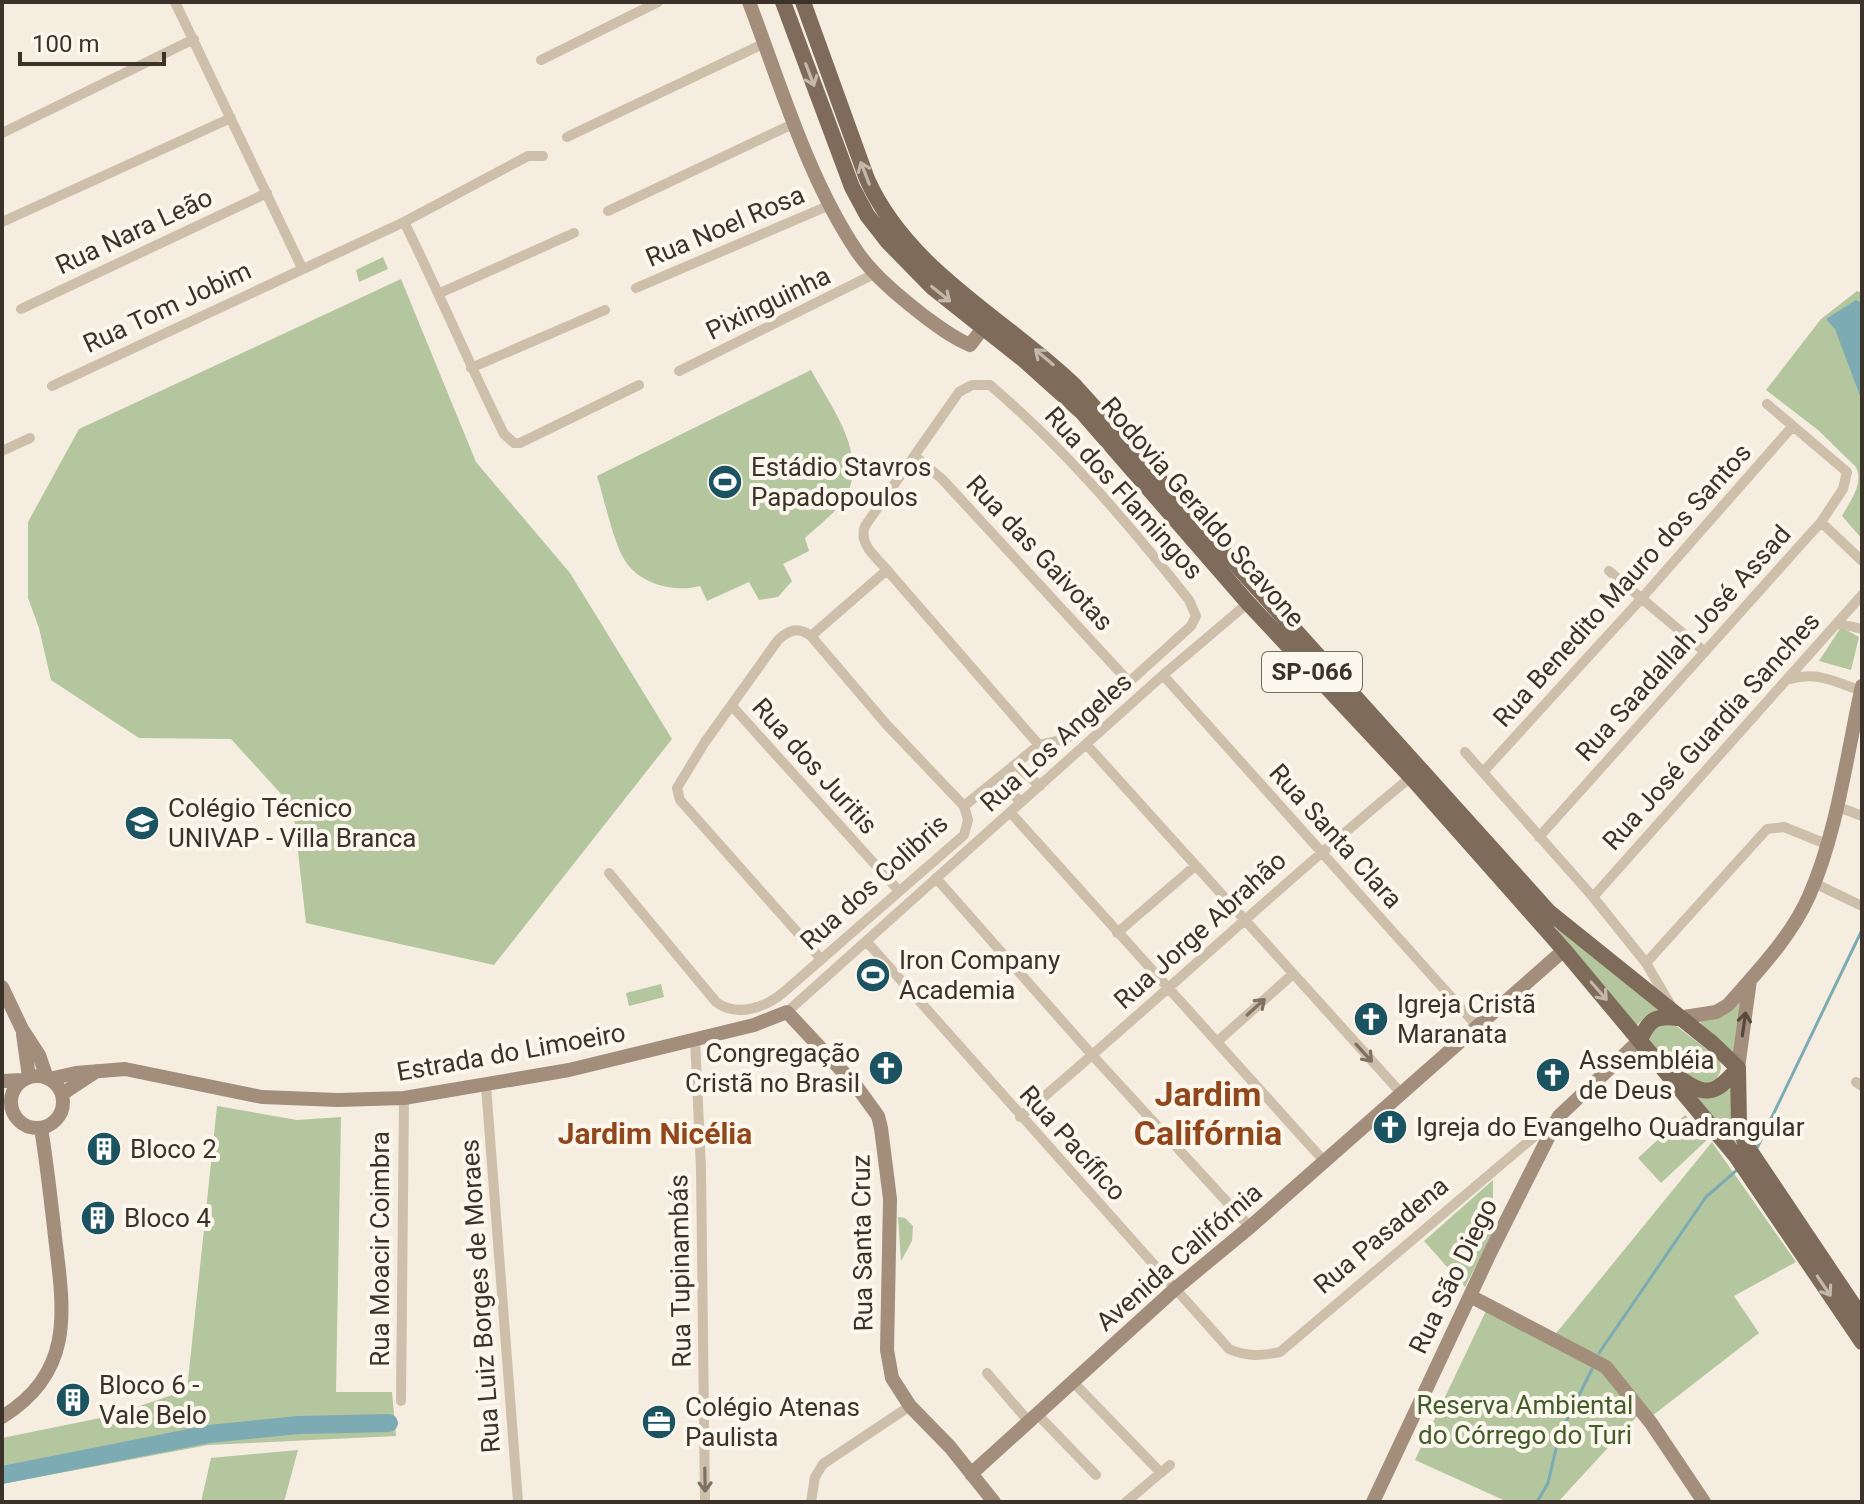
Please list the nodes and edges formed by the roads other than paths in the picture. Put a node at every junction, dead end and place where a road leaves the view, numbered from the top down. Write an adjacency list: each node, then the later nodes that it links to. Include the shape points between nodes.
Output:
1 (175, 2): 6 (street)
2 (658, 2): 8 (street)
3 (749, 2): 7 (main road)
4 (783, 2): 26 (main road, Rodovia Geraldo Scavone / SP-066, one-way to 26, via 867,215 932,287)
5 (803, 2): 88 (main road, Rodovia Geraldo Scavone / SP-066, one-way to 5, via 1549,912 1075,386 902,236 867,179)
6 (194, 39): 9 (street); 11 (street)
7 (765, 43): 10 (main road); 12 (street)
8 (541, 60)
9 (231, 118): 14 (street); 17 (street)
10 (795, 123): 15 (main road); 16 (street)
11 (2, 133)
12 (567, 137)
13 (543, 156): 18 (street, Rua Tom Jobim, via 528,156)
14 (267, 193): 20 (street); 24 (street, Rua Nara Leão)
15 (830, 205): 21 (main road); 22 (street, Rua Noel Rosa)
16 (608, 211)
17 (2, 222)
18 (404, 222): 20 (street, Rua Tom Jobim); 23 (street)
19 (574, 233): 23 (street)
20 (302, 268): 30 (street, Rua Tom Jobim)
21 (876, 273): 26 (main road, via 961,341 970,345); 28 (street, Pixinguinha)
22 (636, 288)
23 (440, 293): 27 (street)
24 (21, 309)
25 (605, 310): 27 (street)
26 (983, 328): 42 (main road, Rodovia Geraldo Scavone / SP-066, via 1082,412)
27 (471, 368): 29 (street, via 504,434 514,443)
28 (679, 371)
29 (639, 385)
30 (52, 386)
31 (1767, 404): 32 (street)
32 (1792, 427): 36 (street, Rua Saadallah José Assad, via 1847,472 1843,489); 41 (street, Rua Benedito Mauro dos Santos)
33 (30, 438): 34 (street)
34 (2, 451)
35 (915, 456): 38 (street, via 863,530 865,544); 43 (street, Rua dos Flamingos, via 959,392 990,385 1058,447 1126,521); 50 (street, Rua das Gaivotas)
36 (1821, 522): 37 (street); 47 (street, Rua Saadallah José Assad)
37 (1862, 561)
38 (887, 570): 46 (street); 55 (street)
39 (1609, 571): 41 (street)
40 (1862, 595): 44 (street, Rua José Guardia Sanches)
41 (1641, 599): 47 (street); 58 (street, Rua Benedito Mauro dos Santos)
42 (1248, 603): 48 (street, Rua Los Angeles); 59 (main road, Rodovia Geraldo Scavone / SP-066)
43 (1196, 616): 50 (street, Rua dos Colibris)
44 (1837, 623): 45 (street); 49 (street, Rua José Guardia Sanches)
45 (1862, 629)
46 (811, 636): 52 (street, via 788,631); 63 (street)
47 (1704, 651): 67 (street, Rua Saadallah José Assad)
48 (1163, 675): 54 (street, Rua Los Angeles); 69 (street, Rua Santa Clara)
49 (1787, 680): 51 (street, via 1821,676); 75 (street, Rua José Guardia Sanches)
50 (1130, 683): 55 (street, Rua dos Colibris, via 1066,739)
51 (1861, 689): 53 (main road)
52 (732, 706): 74 (street, Rua dos Juritis); 81 (street, via 679,781 677,794)
53 (1858, 723): 64 (main road)
54 (1086, 744): 61 (street, Rua Los Angeles); 70 (street)
55 (1039, 745): 57 (street, Rua dos Colibris)
56 (1465, 752): 58 (street)
57 (1016, 765): 60 (street, Rua dos Colibris); 61 (street)
58 (1484, 771): 67 (street)
59 (1411, 777): 69 (street, Rua Jorge Abrahão); 80 (main road, Rodovia Geraldo Scavone / SP-066)
60 (998, 780): 62 (street); 63 (street, Rua dos Colibris)
61 (1040, 786): 62 (street, Rua Los Angeles)
62 (1021, 802): 65 (street, Rua Los Angeles)
63 (964, 806): 74 (street, Rua dos Colibris, via 964,835)
64 (1836, 806): 66 (street); 68 (main road)
65 (1010, 812): 72 (street, Rua Los Angeles); 78 (street)
66 (1862, 816)
67 (1539, 837): 75 (street)
68 (1826, 844): 73 (main road); 82 (street, via 1784,827 1767,829)
69 (1319, 852): 77 (street, Rua Jorge Abrahão); 89 (street, Rua Santa Clara)
70 (1195, 866): 77 (street); 78 (street)
71 (609, 873): 81 (street, Rua dos Colibris, via 723,1007 736,1010 771,1002)
72 (936, 878): 79 (street, Rua Los Angeles); 95 (street)
73 (1814, 883): 76 (street); 84 (main road, via 1791,928)
74 (899, 891): 81 (street, Rua dos Colibris)
75 (1593, 897): 82 (street)
76 (1862, 906)
77 (1242, 920): 83 (street); 86 (street, Rua Jorge Abrahão)
78 (1117, 933): 86 (street)
79 (867, 942): 87 (street, Rua Los Angeles); 106 (street, Rua Pacífico)
80 (1564, 950): 89 (main road, Avenida Califórnia); 92 (main road, Rodovia Geraldo Scavone / SP-066, one-way to 92)
81 (821, 959)
82 (1646, 963): 88 (street)
83 (1293, 974): 93 (street, one-way to 83); 102 (street, one-way to 102)
84 (1750, 980): 88 (main road, via 1716,1012); 96 (main road, one-way to 84)
85 (2, 987): 90 (main road)
86 (1167, 988): 93 (street); 95 (street, Rua Jorge Abrahão)
87 (787, 1012): 91 (main road, Estrada do Limoeiro); 119 (main road, Rua Santa Cruz, via 878,1116 890,1199 888,1365)
88 (1678, 1018): 92 (main road, via 1654,1018); 96 (main road, Rodovia Geraldo Scavone / SP-066)
89 (1477, 1026): 102 (main road, Avenida Califórnia)
90 (22, 1029): 98 (main road); 99 (main road)
91 (695, 1039): 101 (main road, Estrada do Limoeiro); 125 (street, Rua Tupinambás, one-way to 125)
92 (1640, 1040): 94 (main road, Rodovia Geraldo Scavone / SP-066); 108 (main road, Rua São Diego, via 1559,1116)
93 (1218, 1041): 109 (street)
94 (1651, 1055): 96 (main road, via 1699,1091 1714,1091); 114 (main road, Rodovia Geraldo Scavone / SP-066, one-way to 114, via 1736,1156)
95 (1093, 1056): 106 (street, Rua Jorge Abrahão); 110 (street)
96 (1738, 1068): 113 (main road, via 1739,1124 1746,1145)
97 (97, 1071): 98 (main road, Estrada do Limoeiro); 103 (main road); 104 (main road, Estrada do Limoeiro, via 147,1072 262,1097)
98 (48, 1078): 99 (main road); 103 (main road)
99 (26, 1079): 100 (main road); 105 (main road)
100 (2, 1081)
101 (486, 1086): 104 (main road, Estrada do Limoeiro); 124 (street, Rua Luiz Borges de Moraes)
102 (1401, 1093): 109 (main road, Avenida Califórnia)
103 (62, 1094): 107 (main road, via 59,1116)
104 (404, 1098): 118 (street, Rua Moacir Coimbra)
105 (7, 1103): 107 (main road, via 22,1124)
106 (1020, 1117): 111 (street, Rua Pacífico)
107 (41, 1128): 120 (main road, via 62,1331 42,1380)
108 (1535, 1146): 112 (main road, Rua São Diego); 115 (street, Rua Pasadena, via 1280,1352)
109 (1324, 1161): 110 (main road, Avenida Califórnia)
110 (1250, 1227): 111 (main road, Avenida Califórnia)
111 (1175, 1289): 115 (street, Rua Pacífico, via 1229,1349); 117 (main road, Avenida Califórnia)
112 (1470, 1296): 129 (main road, Rua São Diego); 130 (main road, via 1606,1367)
113 (1862, 1318)
114 (1862, 1342)
115 (1258, 1356)
116 (987, 1373): 121 (street)
117 (1074, 1383): 121 (main road, Avenida Califórnia); 128 (street, via 1166,1469)
118 (401, 1401)
119 (910, 1406): 122 (main road); 126 (street, via 823,1464)
120 (2, 1417)
121 (1034, 1419): 122 (main road, Avenida Califórnia); 123 (street)
122 (971, 1474): 127 (main road)
123 (1096, 1475)
124 (518, 1502)
125 (705, 1502)
126 (811, 1502)
127 (994, 1502)
128 (1126, 1502)
129 (1373, 1502)
130 (1704, 1502)

